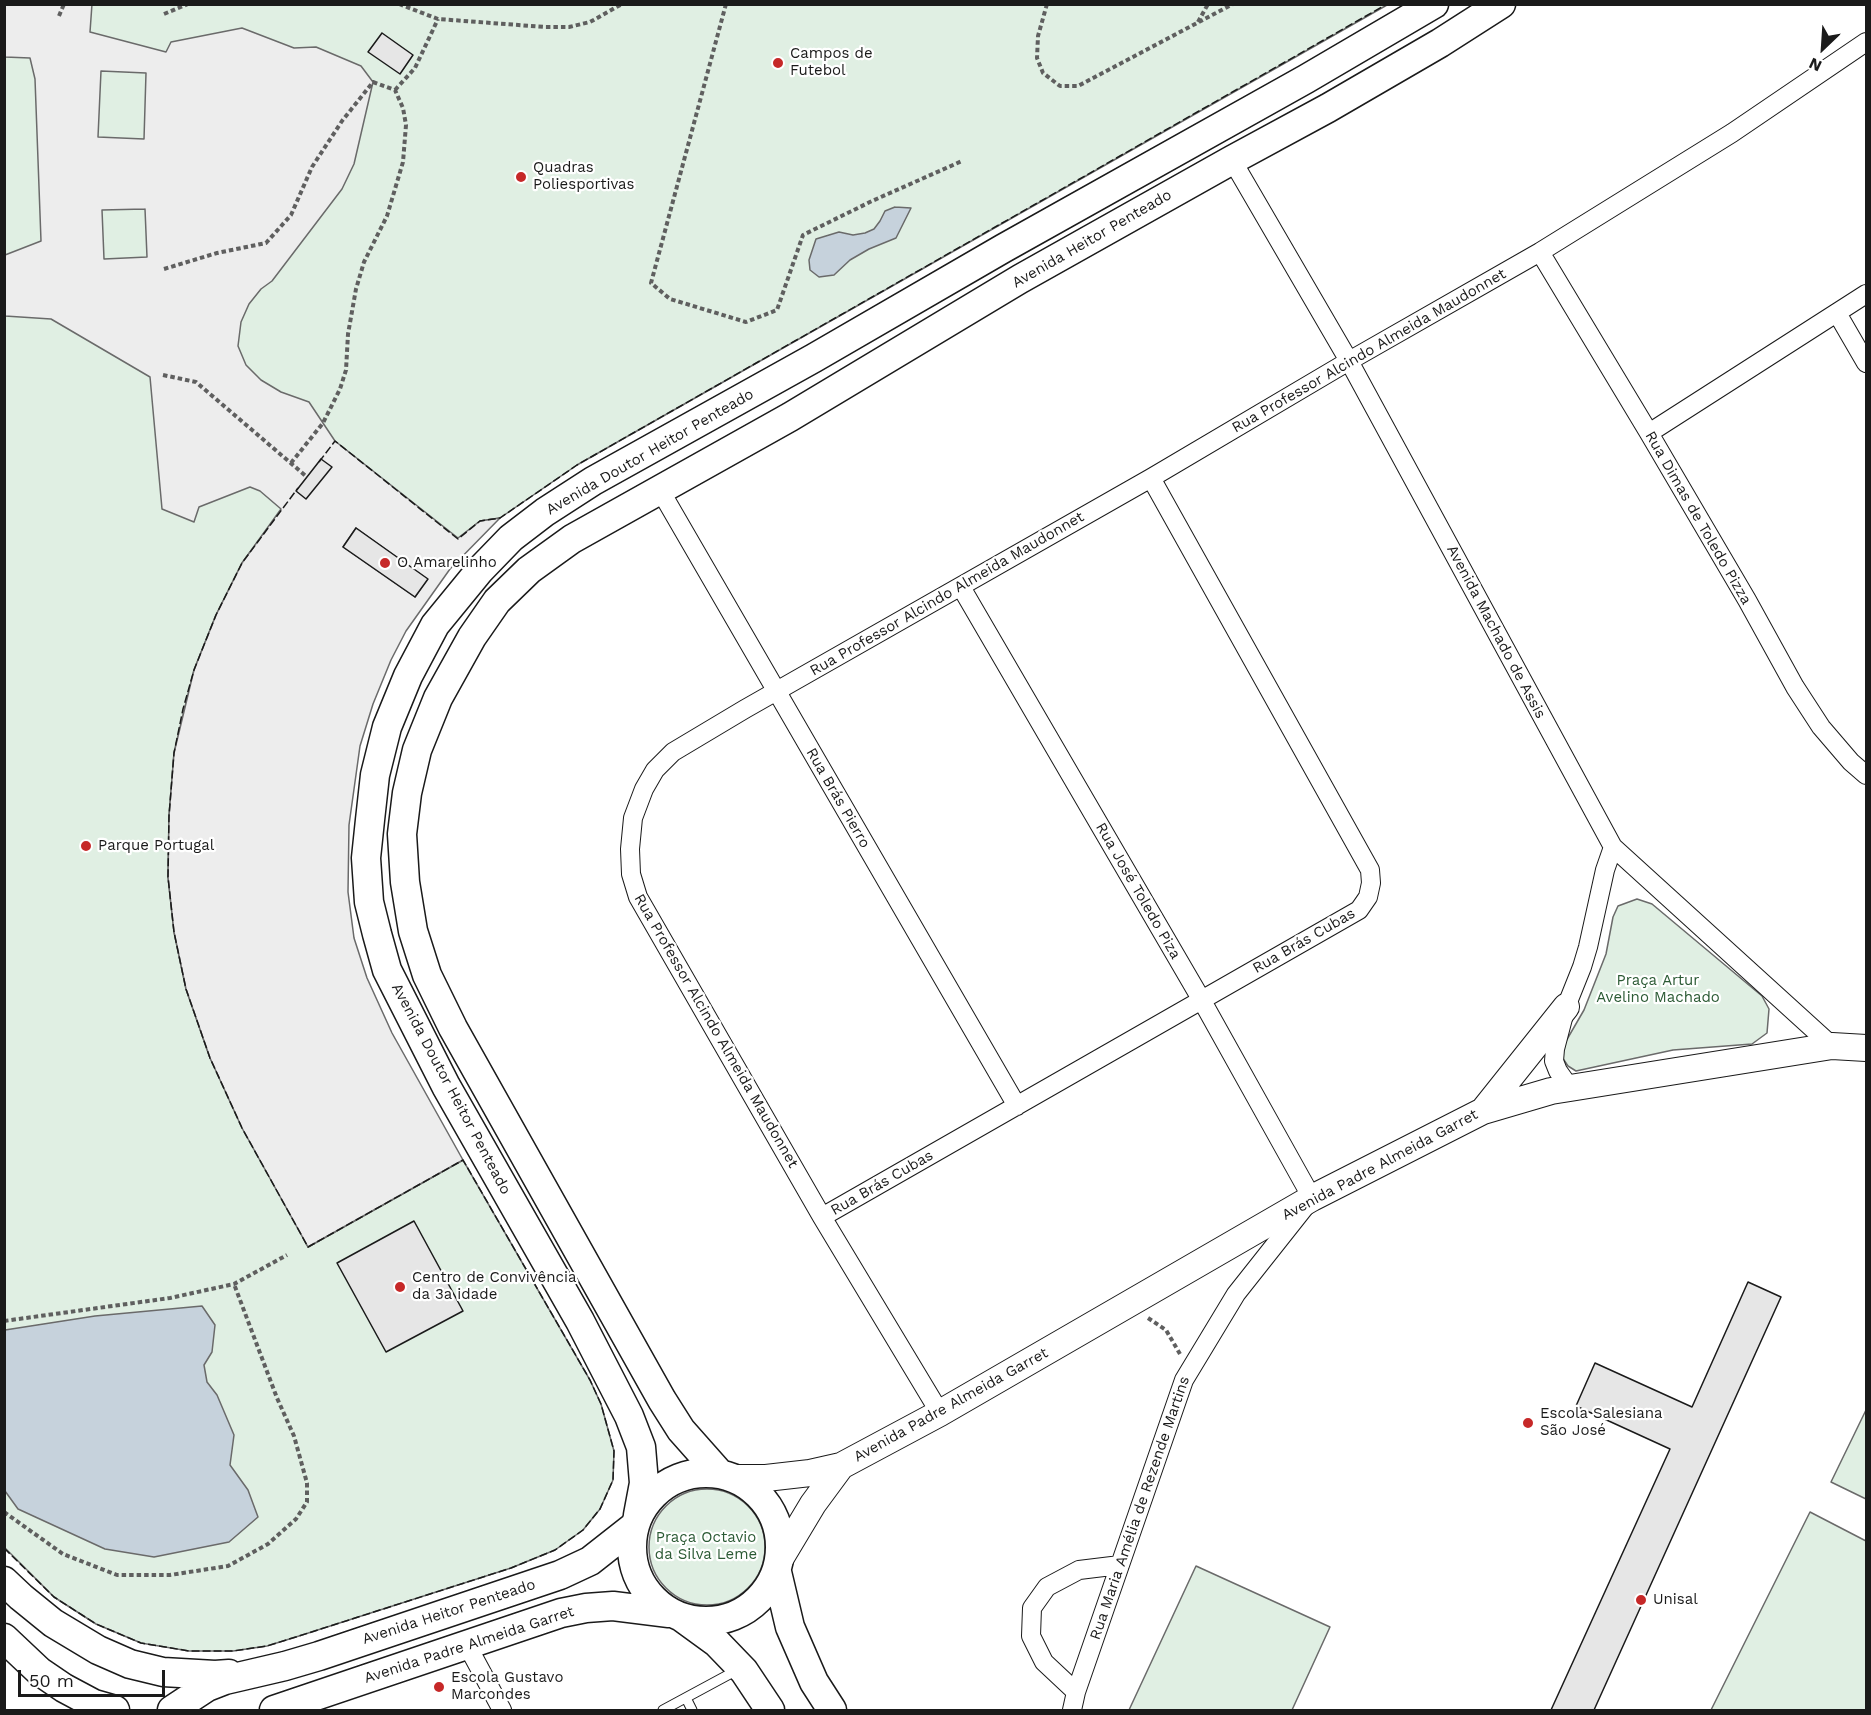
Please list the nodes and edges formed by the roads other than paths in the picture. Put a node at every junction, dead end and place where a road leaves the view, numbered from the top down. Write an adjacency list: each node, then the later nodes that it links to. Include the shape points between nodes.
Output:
1 (1434, 4): 30 (main road, Avenida Doutor Heitor Penteado, via 593,482 511,538 435,625 387,727 375,775 366,858 369,902 387,970 475,1141 580,1321 629,1416 640,1447 644,1483)
2 (1501, 4): 4 (main road, Avenida Heitor Penteado, via 1338,103)
3 (1866, 42): 5 (street, Rua Professor Alcindo Almeida Maudonnet, via 1732,133)
4 (1232, 160): 8 (street, Avenida Machado de Assis); 11 (main road, Avenida Heitor Penteado, via 1020,279)
5 (1540, 252): 8 (street, Rua Professor Alcindo Almeida Maudonnet); 10 (street, Rua Dimas de Toledo Pizza)
6 (1866, 294): 7 (street)
7 (1837, 314): 9 (street); 10 (street)
8 (1349, 361): 12 (street, Rua Professor Alcindo Almeida Maudonnet); 17 (street, Avenida Machado de Assis)
9 (1866, 363)
10 (1649, 433): 16 (street, Rua Dimas de Toledo Pizza, via 1795,687 1821,727)
11 (685, 476): 13 (main road, Avenida Doutor Heitor Penteado)
12 (1151, 478): 14 (street, Rua Professor Alcindo Almeida Maudonnet); 18 (street, Rua Brás Cubas, via 1370,870 1368,897 1359,910)
13 (660, 490): 15 (street, Rua Brás Pierro); 29 (main road, Avenida Doutor Heitor Penteado, via 572,539 529,570 497,601 472,637 438,698 417,750 402,834 405,882 412,930 427,975 453,1028 662,1400 681,1430)
14 (961, 586): 15 (street, Rua Professor Alcindo Almeida Maudonnet); 18 (street, Rua José Toledo Piza)
15 (776, 691): 23 (street, Rua Brás Pierro); 26 (street, Rua Professor Alcindo Almeida Maudonnet, via 674,752 655,770 633,818 632,874 638,897)
16 (1866, 775)
17 (1612, 847): 19 (street, via 1582,967); 20 (street, Avenida Machado de Assis)
18 (1201, 999): 23 (street, Rua Brás Cubas); 25 (street, Rua José Toledo Piza)
19 (1566, 1007): 22 (street, via 1554,1061); 24 (street)
20 (1832, 1046): 21 (street, Avenida Padre Almeida Garret); 22 (street, Avenida Padre Almeida Garret)
21 (1866, 1048)
22 (1570, 1088): 24 (street, Avenida Padre Almeida Garret)
23 (1017, 1106): 26 (street, Rua Brás Cubas)
24 (1483, 1111): 25 (street, Avenida Padre Almeida Garret)
25 (1312, 1198): 27 (street, Avenida Padre Almeida Garret); 31 (street, Rua Maria Amélia de Rezende Martins, via 1236,1293 1189,1370)
26 (822, 1217): 27 (street, Rua Professor Alcindo Almeida Maudonnet)
27 (940, 1413): 28 (street, Avenida Padre Almeida Garret)
28 (841, 1466): 29 (street, via 766,1478); 32 (street, Avenida Padre Almeida Garret, via 813,1504)
29 (727, 1476): 30 (main road, via 691,1474 670,1482 653,1495); 32 (main road, via 763,1499 774,1517 780,1538)
30 (635, 1522): 34 (main road, via 632,1559 639,1580 652,1599); 38 (main road, Avenida Heitor Penteado, via 590,1561 560,1575 319,1656)
31 (1120, 1564): 39 (street, Rua Maria Amélia de Rezende Martins); 39 (street, via 1079,1570 1047,1587 1032,1608 1031,1636 1044,1662)
32 (779, 1566): 34 (main road, via 756,1603 734,1617 709,1622); 48 (main road, via 790,1627 814,1682)
33 (4, 1581): 38 (main road, via 53,1623 130,1664 163,1672)
34 (676, 1616): 36 (main road, Avenida Padre Almeida Garret, via 613,1606 586,1608); 37 (main road, via 717,1643)
35 (4, 1638): 41 (main road, via 39,1671)
36 (467, 1645): 43 (main road, Avenida Padre Almeida Garret); 44 (street)
37 (741, 1667): 40 (lane); 47 (main road)
38 (255, 1672): 42 (main road, via 207,1687)
39 (1076, 1692): 49 (street, Rua Maria Amélia de Rezende Martins)
40 (686, 1698): 45 (lane); 46 (lane)
41 (102, 1708)
42 (172, 1710)
43 (274, 1710)
44 (502, 1710)
45 (663, 1710)
46 (693, 1710)
47 (770, 1710)
48 (832, 1710)
49 (1072, 1710)

